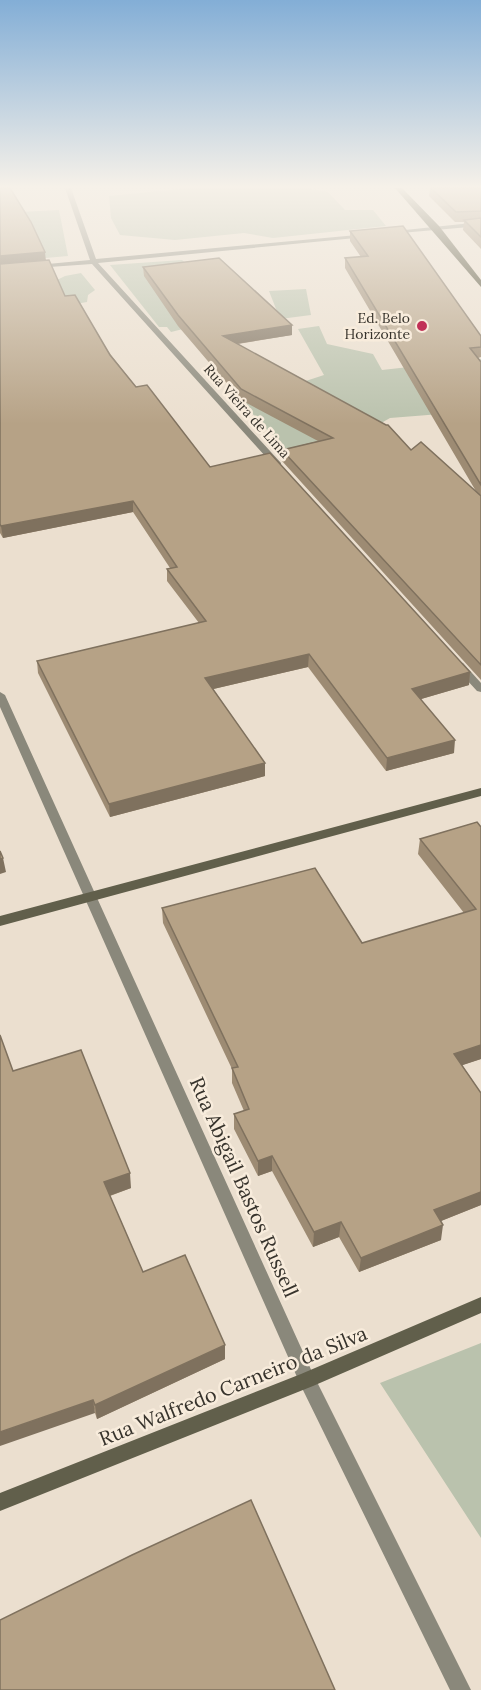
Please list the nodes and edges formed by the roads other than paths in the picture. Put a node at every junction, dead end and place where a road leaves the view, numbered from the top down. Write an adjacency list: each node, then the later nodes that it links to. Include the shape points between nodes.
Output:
1 (36, 267): 4 (street)
2 (98, 267): 6 (street, Rua Vieira de Lima)
3 (467, 267): 5 (main road)
4 (23, 268)
5 (481, 285)
6 (284, 471)
7 (449, 654): 8 (street)
8 (481, 689)
9 (0, 695): 11 (street, Rua Abigail Bastos Russell)
10 (481, 792): 11 (main road)
11 (92, 897): 12 (main road); 14 (street, Rua Abigail Bastos Russell)
12 (0, 921)
13 (481, 1305): 14 (main road, Rua Walfredo Carneiro da Silva)
14 (307, 1380): 15 (main road, Rua Walfredo Carneiro da Silva); 16 (street, Rua Abigail Bastos Russell)
15 (0, 1502)
16 (460, 1690)

